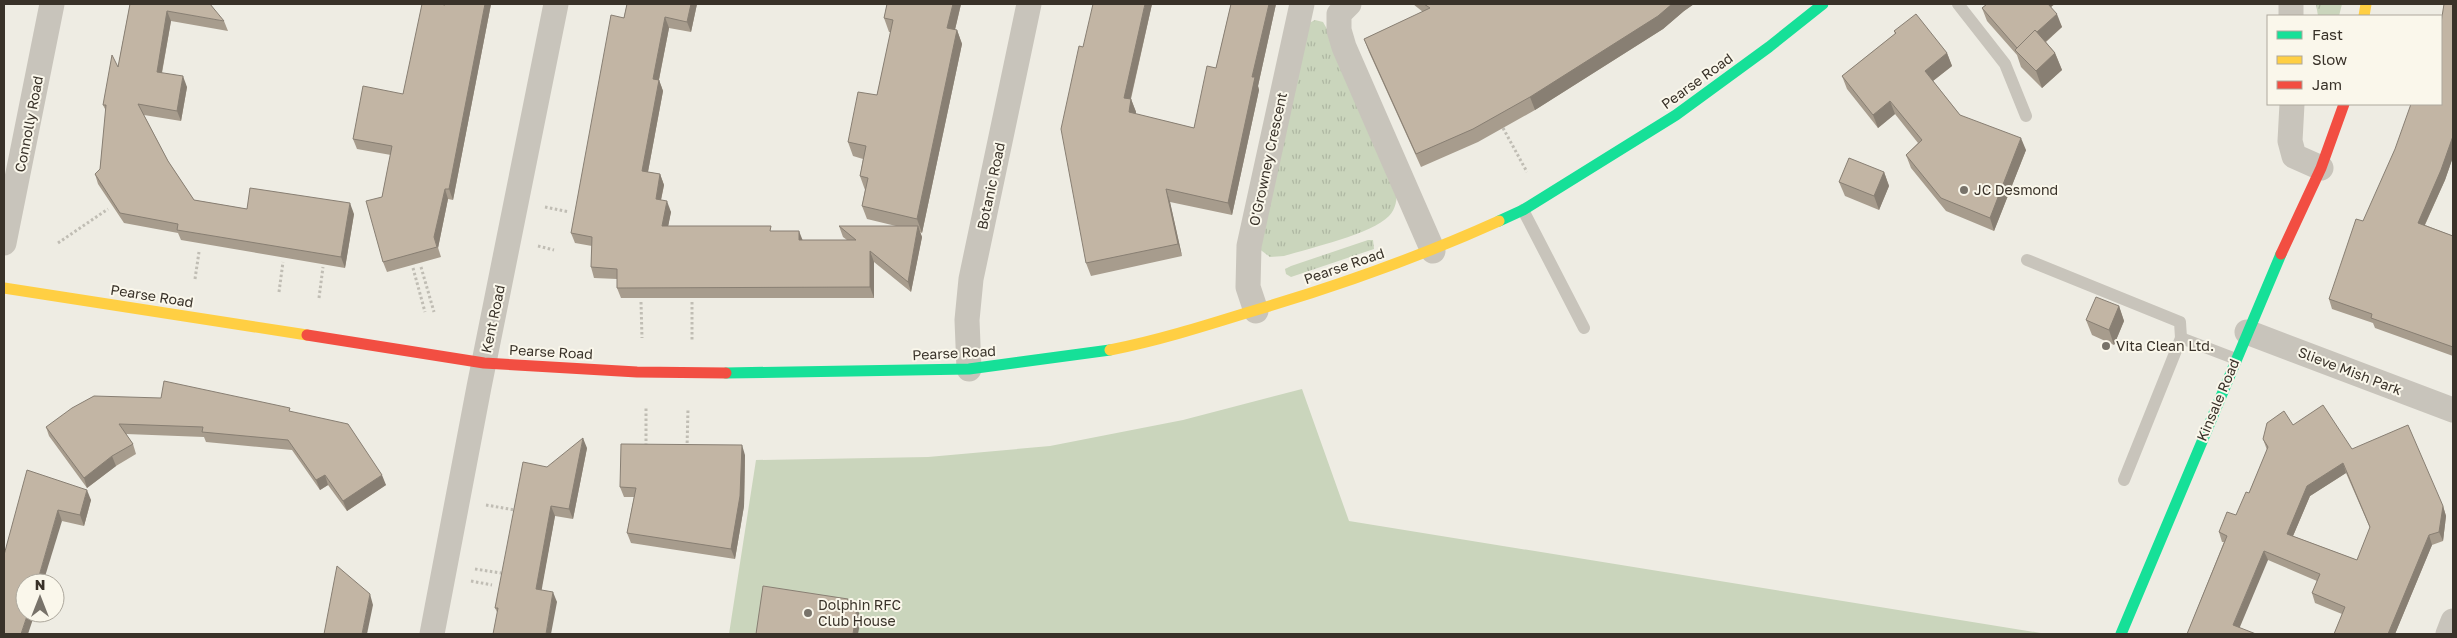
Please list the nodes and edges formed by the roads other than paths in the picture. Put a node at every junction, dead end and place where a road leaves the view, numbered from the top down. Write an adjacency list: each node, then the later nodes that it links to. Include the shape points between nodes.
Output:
1 (52, 4): 13 (street, Connolly Road)
2 (556, 4): 22 (street, Kent Road)
3 (1029, 4): 23 (street, Botanic Road, via 971,279 967,320)
4 (1823, 4): 12 (street, Pearse Road, via 1676,115)
5 (1958, 4): 10 (lane, via 2005,64)
6 (1302, 5): 7 (street, O'Growney Crescent); 17 (street, O'Growney Crescent, via 1249,246 1248,287)
7 (1344, 9): 14 (street, O'Growney Crescent, via 1339,30 1344,46)
8 (2292, 105): 11 (street, via 2290,141 2294,156)
9 (2344, 105): 11 (street, Kinsale Road)
10 (2026, 116)
11 (2320, 168): 19 (street, Kinsale Road)
12 (1523, 210): 14 (street, Pearse Road); 18 (lane)
13 (4, 243)
14 (1433, 251): 17 (street, Pearse Road)
15 (2027, 260): 20 (lane, via 2180,322)
16 (4, 288): 22 (street, Pearse Road)
17 (1256, 311): 23 (street, Pearse Road, via 1113,349)
18 (1584, 328)
19 (2247, 332): 21 (street, Kinsale Road); 24 (street, Slieve Mish Park)
20 (2181, 338): 21 (lane); 25 (lane)
21 (2236, 359): 28 (street, Kinsale Road)
22 (484, 363): 23 (street, Pearse Road, via 637,372 810,373); 27 (street, Kent Road)
23 (969, 369)
24 (2453, 410)
25 (2124, 480)
26 (2453, 621): 29 (street)
27 (432, 634)
28 (2121, 634)
29 (2448, 634)

